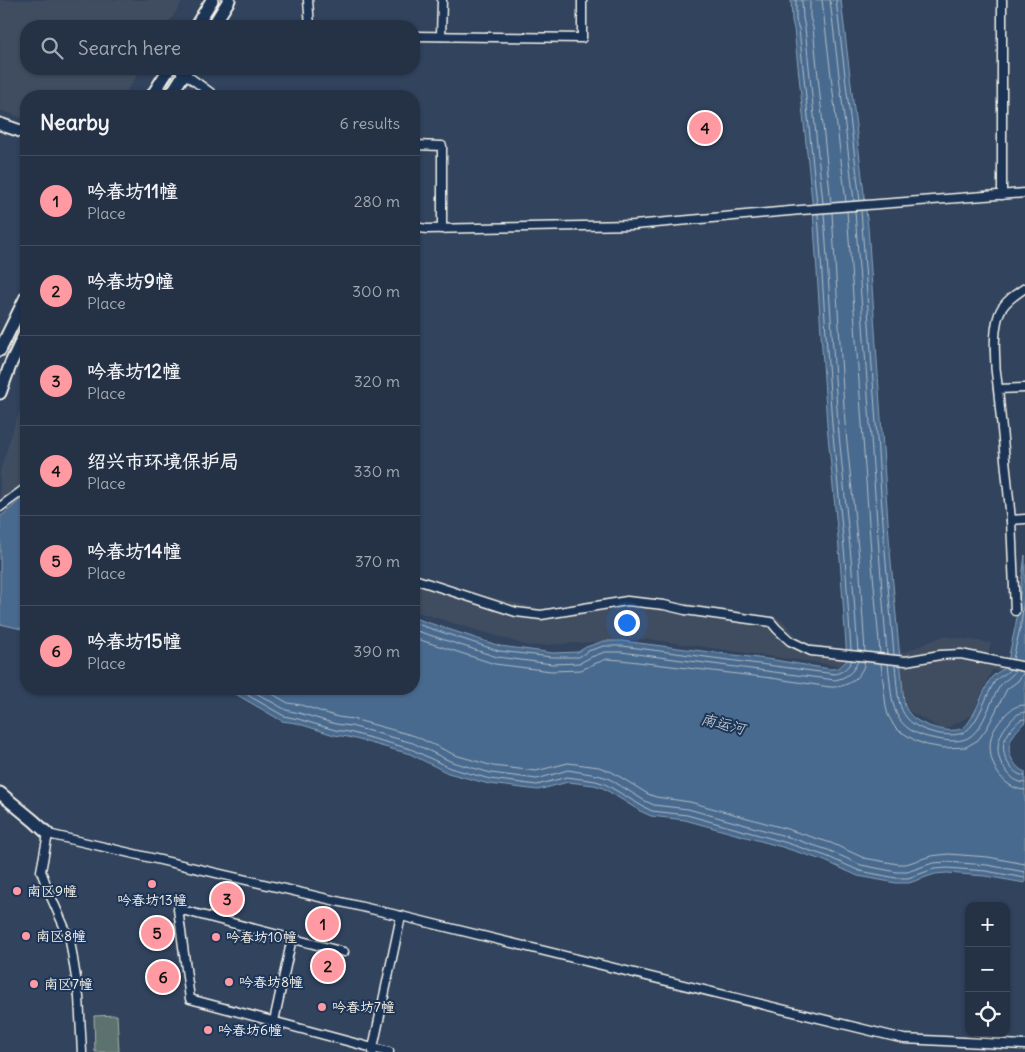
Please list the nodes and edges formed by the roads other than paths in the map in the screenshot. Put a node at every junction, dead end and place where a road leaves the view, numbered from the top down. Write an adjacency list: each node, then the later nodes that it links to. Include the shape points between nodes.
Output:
1 (212, 0): 7 (main road)
2 (229, 0): 8 (main road)
3 (308, 0): 9 (street)
4 (442, 0): 11 (street)
5 (582, 0): 11 (street, via 582,38)
6 (1002, 0): 22 (street)
7 (200, 20)
8 (217, 20)
9 (310, 20)
10 (420, 36): 11 (street)
11 (441, 36)
12 (165, 75): 15 (main road)
13 (180, 75): 16 (main road)
14 (189, 75): 17 (street)
15 (156, 90)
16 (173, 90)
17 (208, 90)
18 (0, 124): 19 (main road)
19 (20, 131)
20 (420, 145): 24 (street, via 442,146)
21 (1025, 193): 22 (street)
22 (1002, 195): 24 (street, via 634,225)
23 (420, 228): 24 (street)
24 (442, 229)
25 (1025, 288): 30 (street, via 1012,296 1001,310 995,333)
26 (20, 309): 28 (main road)
27 (20, 344): 31 (main road)
28 (0, 350)
29 (1025, 388): 30 (street)
30 (998, 389): 35 (street)
31 (0, 394)
32 (20, 492): 33 (street)
33 (0, 507)
34 (1025, 519): 35 (street)
35 (1011, 520): 37 (street)
36 (420, 581): 38 (street, via 516,612 541,615 628,601 772,622 790,642 811,651 906,661 961,654)
37 (1015, 611)
38 (1025, 667)
39 (0, 793): 40 (main road)
40 (48, 834): 41 (street); 47 (street, via 41,871 70,940 79,997)
41 (401, 916): 45 (street, via 904,1039); 46 (street)
42 (292, 938): 43 (street); 44 (street); 44 (street, via 178,909 190,999)
43 (344, 952)
44 (274, 1021): 46 (street)
45 (1025, 1045)
46 (373, 1050): 48 (street)
47 (82, 1052)
48 (389, 1052)

